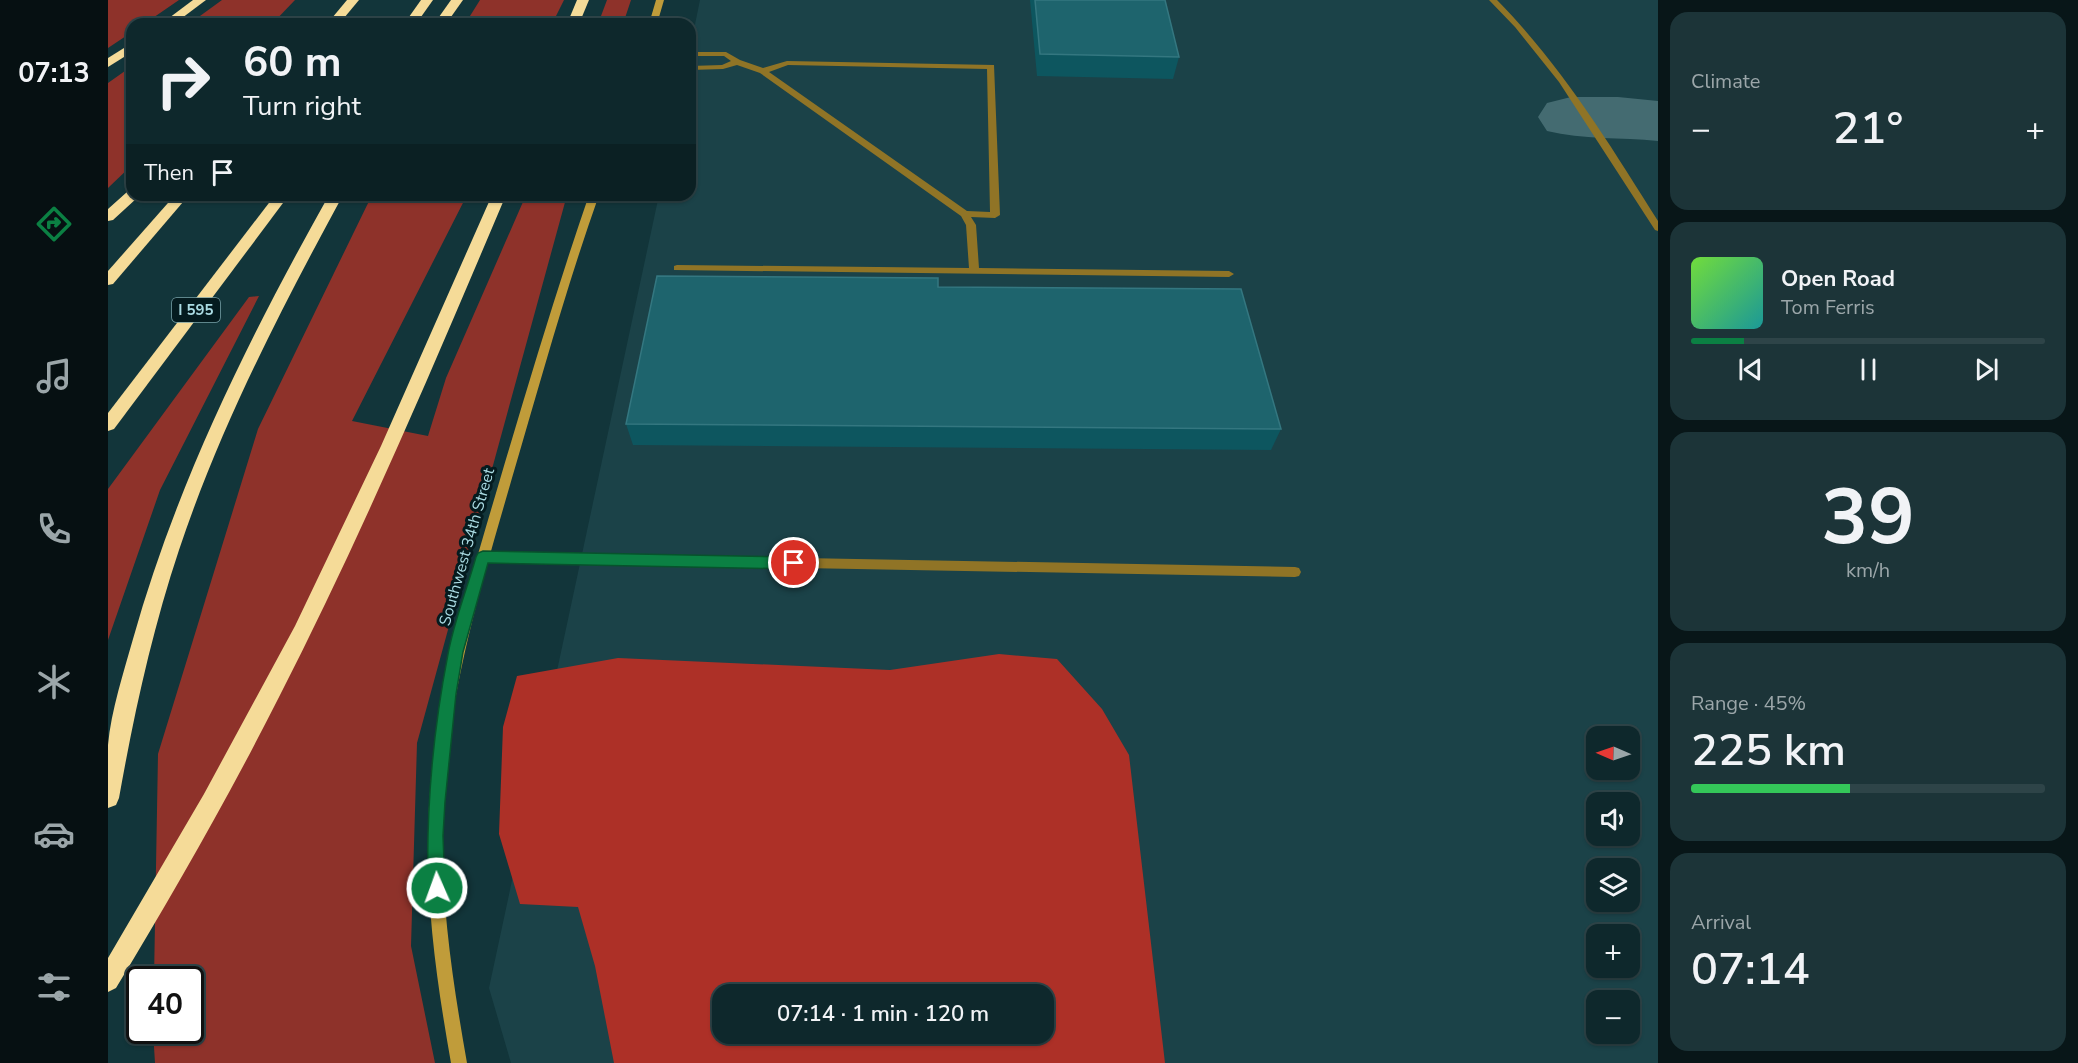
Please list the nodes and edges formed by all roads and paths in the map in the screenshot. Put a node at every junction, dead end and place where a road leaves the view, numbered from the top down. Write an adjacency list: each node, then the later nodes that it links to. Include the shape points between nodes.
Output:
1 (200, 0): 9 (highway)
2 (353, 0): 8 (highway)
3 (427, 0): 12 (highway)
4 (457, 0): 13 (highway)
5 (583, 0): 14 (highway)
6 (660, 0): 15 (street)
7 (1493, 0): 30 (lane, via 1555,70)
8 (344, 12): 10 (highway); 11 (highway)
9 (175, 18)
10 (334, 18)
11 (338, 18)
12 (414, 18)
13 (444, 18)
14 (576, 18)
15 (655, 18)
16 (126, 51): 19 (highway)
17 (696, 54): 18 (lane, via 726,54)
18 (737, 62): 20 (lane); 21 (lane)
19 (108, 63)
20 (696, 68)
21 (763, 71): 28 (lane); 28 (lane, via 786,63 991,67 995,215)
22 (126, 200): 29 (highway)
23 (177, 201): 34 (highway)
24 (277, 201): 35 (highway, I 595)
25 (333, 201): 38 (highway, via 252,358 183,514 142,643)
26 (496, 201): 39 (highway, via 331,573 177,865)
27 (592, 201): 36 (street, Southwest 34th Street, via 567,272)
28 (965, 214): 32 (lane, via 971,225)
29 (108, 217)
30 (1658, 228)
31 (677, 268): 32 (lane)
32 (974, 271): 33 (lane)
33 (1229, 274)
34 (108, 280)
35 (108, 425)
36 (483, 557): 37 (lane); 40 (street, Southwest 34th Street, via 456,652 442,739 435,836 442,949)
37 (1295, 572)
38 (108, 798)
39 (108, 980)
40 (459, 1063)

